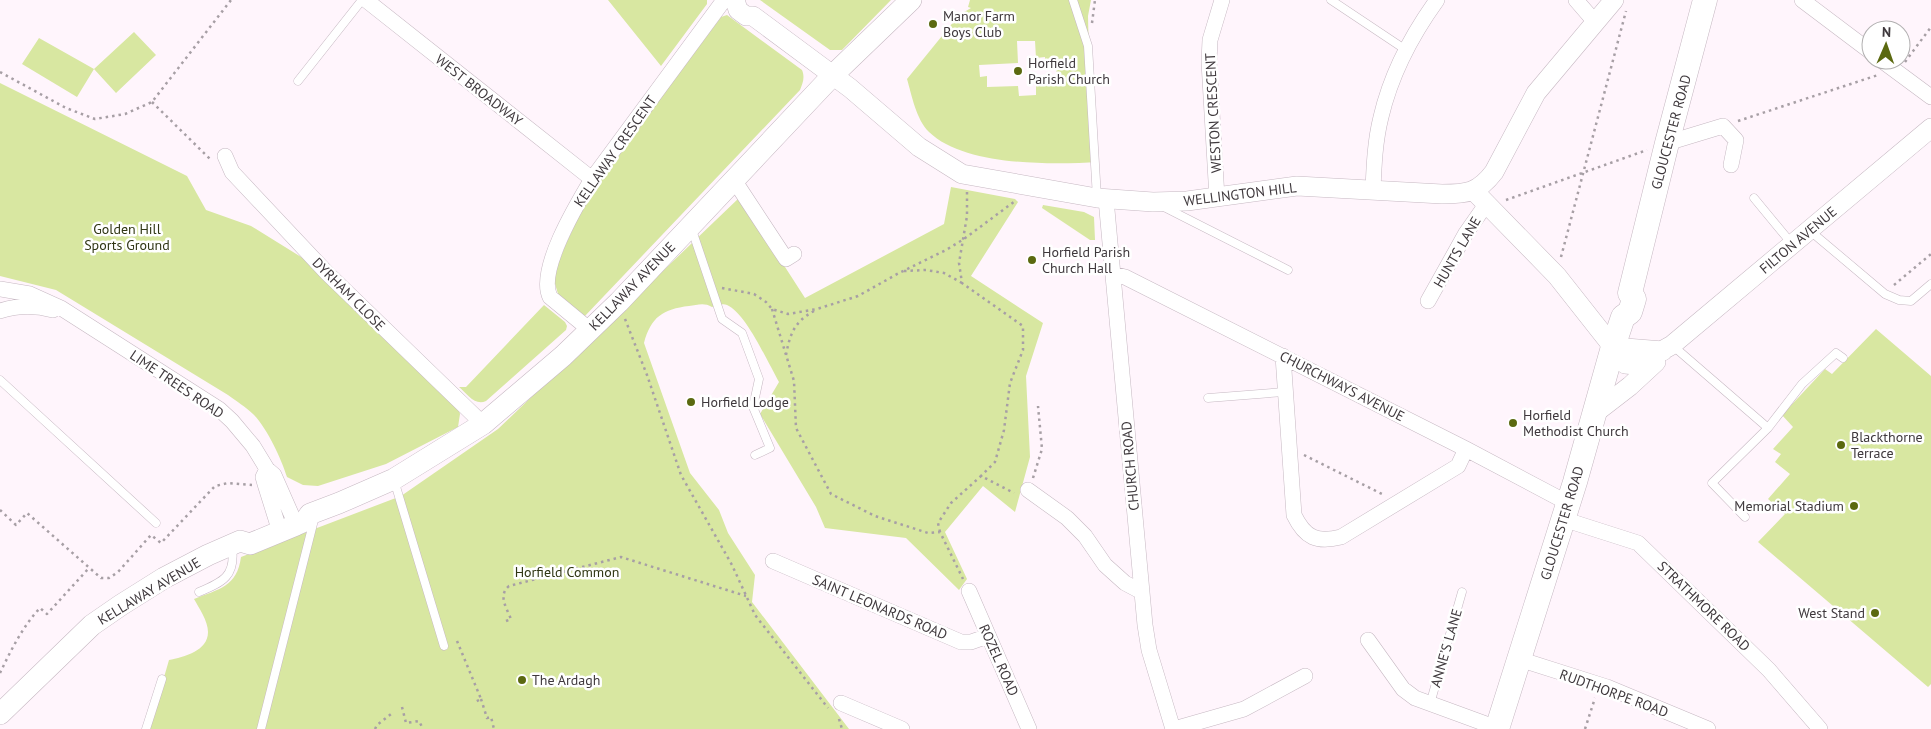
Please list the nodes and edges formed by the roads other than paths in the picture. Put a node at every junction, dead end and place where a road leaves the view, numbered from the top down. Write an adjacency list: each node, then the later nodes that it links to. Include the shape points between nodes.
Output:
1 (362, 0): 18 (lane)
2 (366, 0): 24 (street, WEST BROADWAY)
3 (911, 0): 17 (main road, KELLAWAY AVENUE)
4 (1073, 0): 29 (lane, via 1088,46)
5 (1222, 0): 27 (street, WESTON CRESCENT, via 1210,40 1209,62)
6 (1331, 0): 15 (lane)
7 (1436, 0): 15 (street)
8 (1576, 0): 13 (street)
9 (1705, 0): 21 (main road, GLOUCESTER ROAD)
10 (1802, 0): 14 (street)
11 (731, 1): 17 (street, WELLINGTON HILL, via 744,1 753,8 753,16); 24 (street, KELLAWAY CRESCENT)
12 (1621, 4): 13 (street)
13 (1595, 22): 30 (street, via 1536,93 1485,183)
14 (1861, 44)
15 (1406, 50): 26 (street, via 1391,81 1381,118)
16 (1894, 70): 19 (street)
17 (833, 75): 25 (main road, KELLAWAY AVENUE); 29 (street, WELLINGTON HILL, via 918,147 962,174)
18 (298, 81)
19 (1931, 97)
20 (1931, 128): 33 (street, FILTON AVENUE)
21 (1667, 143): 23 (street, via 1722,126 1736,140); 44 (main road, GLOUCESTER ROAD, via 1630,293 1623,298 1620,309 1623,317)
22 (225, 156): 53 (street, DYRHAM CLOSE, via 232,172 327,272)
23 (1731, 165)
24 (592, 179): 43 (street, KELLAWAY CRESCENT, via 573,210 552,258 546,282 550,297)
25 (734, 180): 32 (main road, KELLAWAY AVENUE); 35 (street, via 786,259)
26 (1372, 190): 27 (street, WELLINGTON HILL, via 1296,186); 30 (street, WELLINGTON HILL, via 1462,194)
27 (1217, 198): 31 (street, WELLINGTON HILL)
28 (1754, 198): 34 (lane)
29 (1101, 199): 31 (street, WELLINGTON HILL); 37 (street, CHURCH ROAD)
30 (1483, 200): 40 (street, HUNTS LANE); 44 (street, via 1556,276)
31 (1153, 202): 36 (lane)
32 (691, 226): 43 (main road, KELLAWAY AVENUE); 56 (lane, via 722,319 742,334 759,379 752,407 770,448)
33 (1809, 230): 34 (street, FILTON AVENUE); 38 (lane, via 1884,294 1911,301)
34 (1792, 244): 45 (street, FILTON AVENUE)
35 (794, 254)
36 (1288, 270)
37 (1113, 274): 46 (street, CHURCHWAYS AVENUE, via 1125,276); 67 (street, CHURCH ROAD)
38 (1931, 284)
39 (0, 289): 42 (street, LIME TREES ROAD, via 39,297)
40 (1428, 302)
41 (0, 311): 42 (street, LIME TREES ROAD, via 36,306)
42 (72, 314): 61 (street, LIME TREES ROAD, via 219,409 232,421 253,446 266,477)
43 (590, 330): 53 (main road, KELLAWAY AVENUE)
44 (1613, 347): 45 (street); 52 (main road, GLOUCESTER ROAD)
45 (1668, 348): 52 (street, FILTON AVENUE, via 1652,367); 54 (lane)
46 (1283, 356): 50 (street); 55 (street, CHURCHWAYS AVENUE)
47 (1843, 358): 54 (lane, via 1836,353 1802,384)
48 (0, 374): 49 (lane)
49 (2, 382): 62 (lane)
50 (1284, 392): 51 (lane); 55 (street, via 1294,515 1309,535 1324,540 1341,537 1458,466)
51 (1208, 398)
52 (1595, 413): 59 (main road, GLOUCESTER ROAD)
53 (482, 424): 57 (main road, KELLAWAY AVENUE)
54 (1768, 428): 60 (lane, via 1712,483)
55 (1466, 449): 59 (street, CHURCHWAYS AVENUE)
56 (755, 455)
57 (394, 478): 61 (main road, KELLAWAY AVENUE); 71 (lane)
58 (1024, 490): 67 (street, via 1067,518 1085,536 1105,565 1125,583)
59 (1566, 511): 72 (main road, GLOUCESTER ROAD); 85 (street, STRATHMORE ROAD, via 1638,543 1770,670)
60 (1745, 517)
61 (295, 520): 63 (main road, KELLAWAY AVENUE, via 250,544); 80 (lane)
62 (156, 522)
63 (236, 543): 66 (lane, via 232,568 226,577 219,584); 77 (main road, KELLAWAY AVENUE, via 164,578 99,620)
64 (773, 561): 69 (street, SAINT LEONARDS ROAD, via 961,642)
65 (969, 591): 69 (street, ROZEL ROAD)
66 (199, 592)
67 (1142, 592): 83 (street, CHURCH ROAD, via 1149,650)
68 (1462, 592): 75 (lane, ANNE’S LANE)
69 (988, 636): 82 (street, ROZEL ROAD)
70 (1368, 640): 75 (street, via 1403,689)
71 (444, 646)
72 (1518, 659): 78 (main road, GLOUCESTER ROAD); 84 (street, RUDTHORPE ROAD, via 1599,685)
73 (1305, 676): 83 (street, via 1244,709)
74 (162, 679): 79 (lane)
75 (1430, 704): 78 (street)
76 (837, 711): 81 (street)
77 (0, 714)
78 (1497, 728)
79 (146, 729)
80 (261, 729)
81 (902, 729)
82 (1029, 729)
83 (1173, 729)
84 (1708, 729)
85 (1820, 729)

